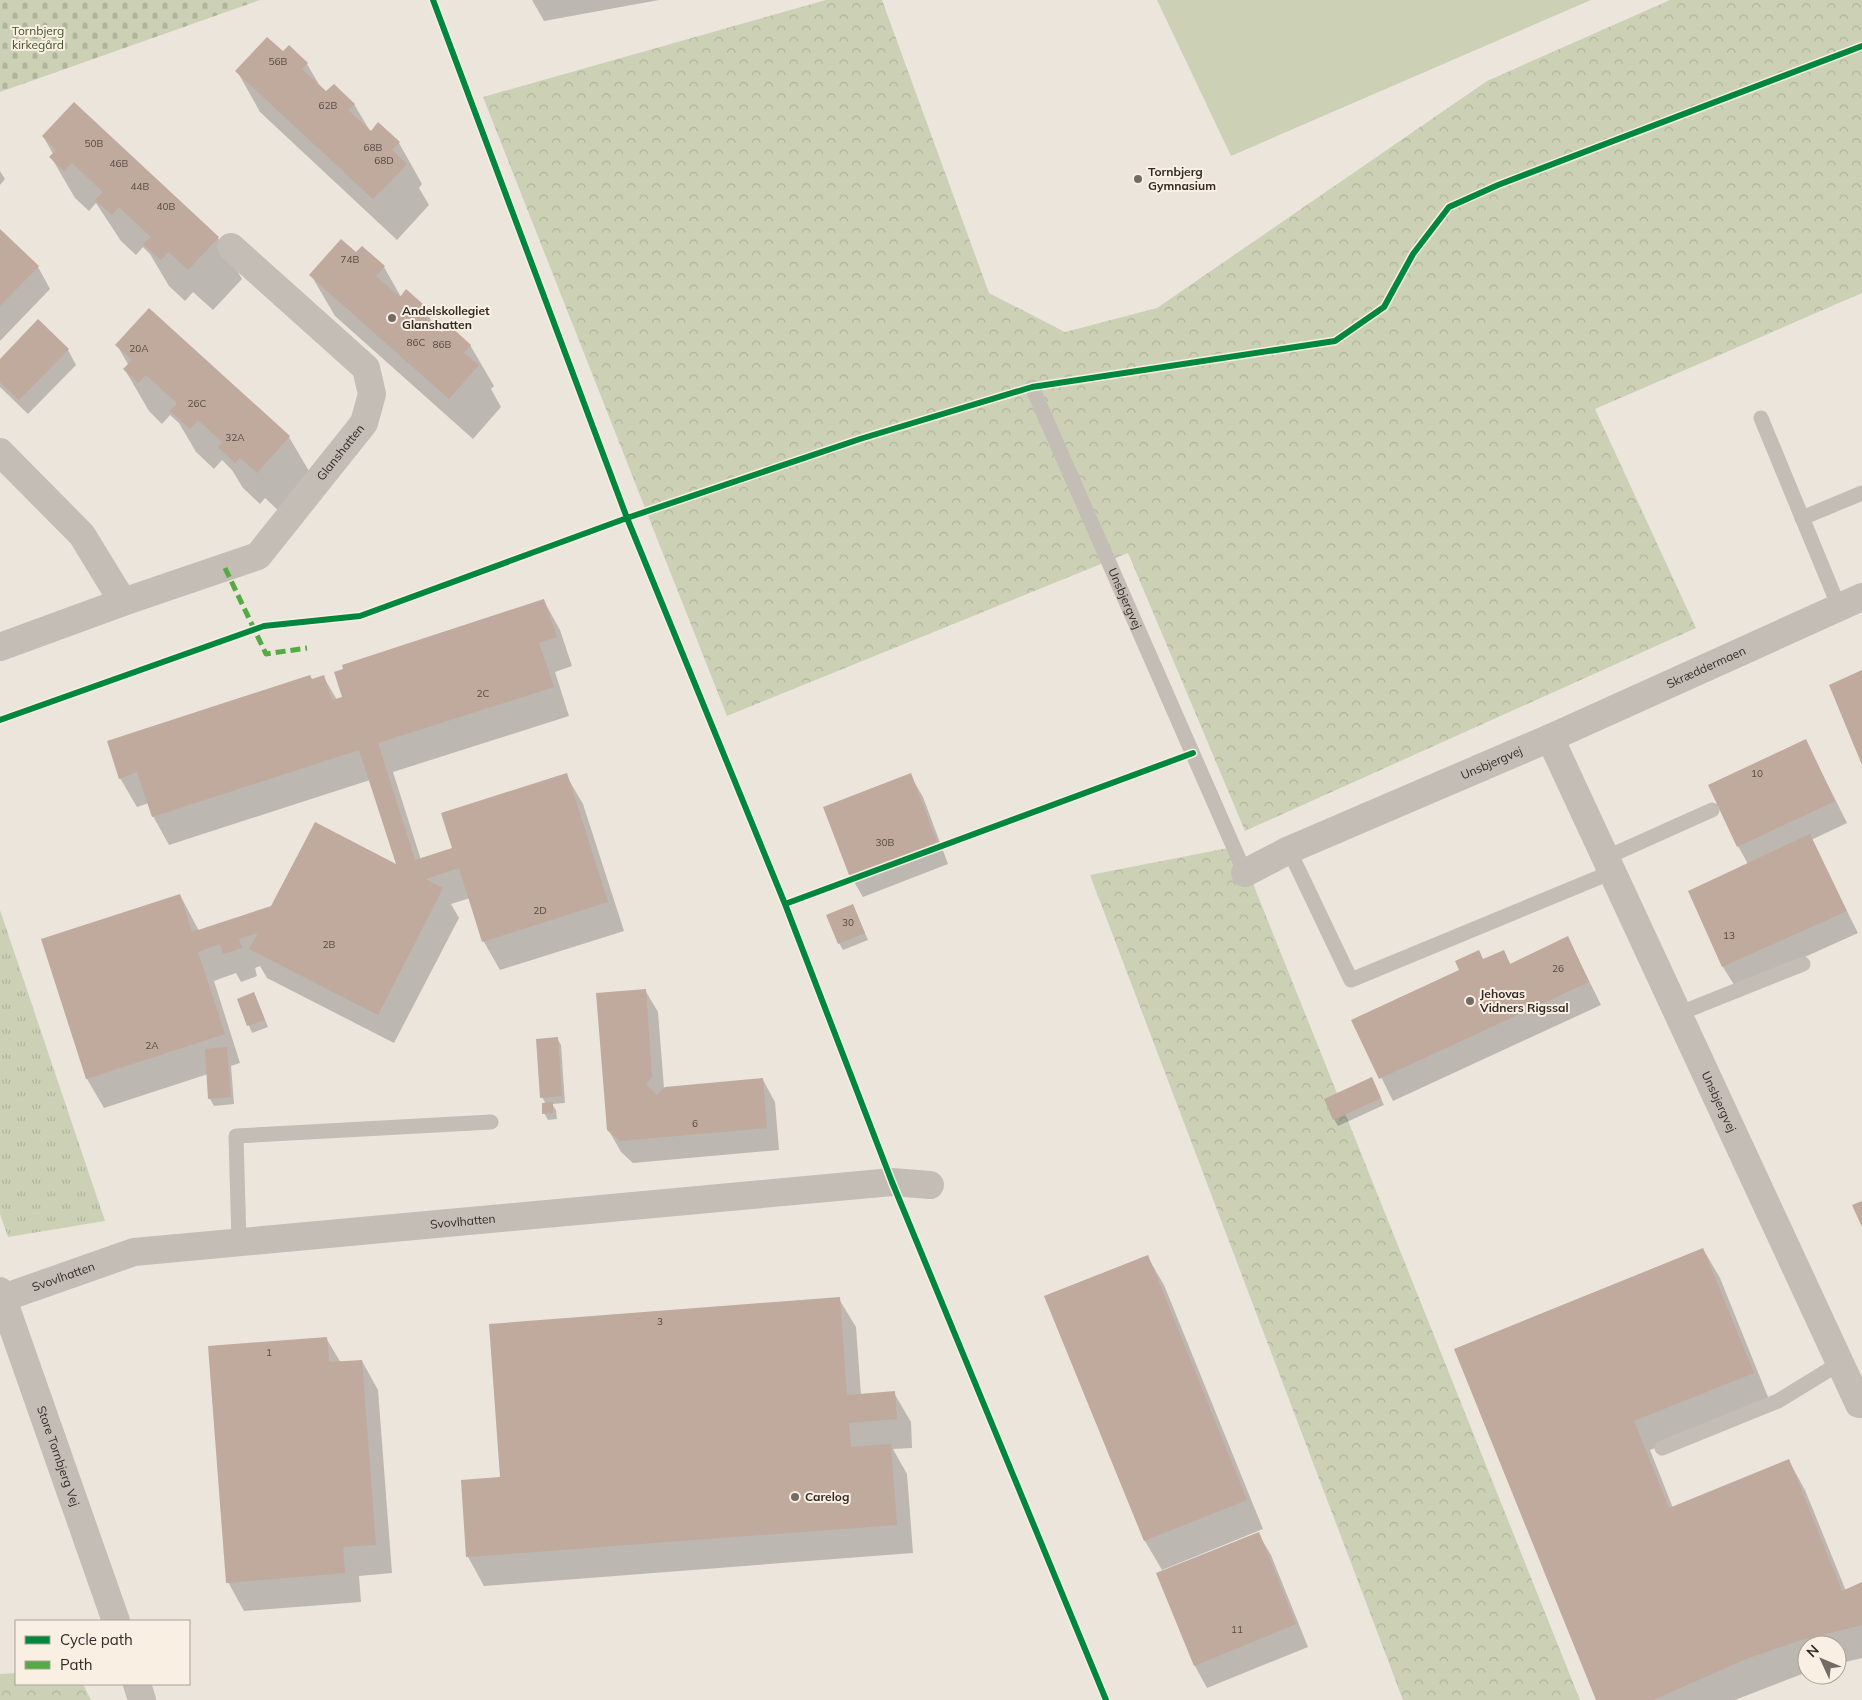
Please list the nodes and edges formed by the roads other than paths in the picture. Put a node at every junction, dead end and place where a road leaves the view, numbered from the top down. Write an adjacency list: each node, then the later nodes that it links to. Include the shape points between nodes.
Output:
1 (231, 247): 7 (street, Glanshatten, via 366,368 372,394 364,423 258,556)
2 (1032, 387): 14 (lane, Unsbjergvej)
3 (1761, 418): 6 (lane)
4 (0, 452): 7 (street, via 82,535)
5 (1862, 493): 6 (lane)
6 (1802, 518): 8 (lane)
7 (123, 602): 9 (street, Glanshatten)
8 (1851, 602): 10 (street, Skræddermaen)
9 (0, 647)
10 (1550, 738): 12 (street, Unsbjergvej); 13 (street, Unsbjergvej)
11 (1712, 810): 13 (lane)
12 (1289, 850): 13 (lane, via 1351,980); 14 (street, Unsbjergvej)
13 (1608, 865): 16 (street, Unsbjergvej)
14 (1245, 873)
15 (1802, 964): 16 (lane)
16 (1678, 1014): 21 (street, Unsbjergvej)
17 (491, 1122): 19 (lane, via 236,1136)
18 (930, 1185): 19 (street, Svovlhatten, via 892,1182)
19 (240, 1242): 20 (street, Svovlhatten, via 134,1252)
20 (1, 1295): 24 (street, Store Tornbjerg Vej)
21 (1840, 1363): 22 (street, Unsbjergvej); 23 (lane, via 1778,1401)
22 (1861, 1406)
23 (1662, 1448)
24 (116, 1620)
25 (136, 1685): 26 (street)
26 (142, 1700)

